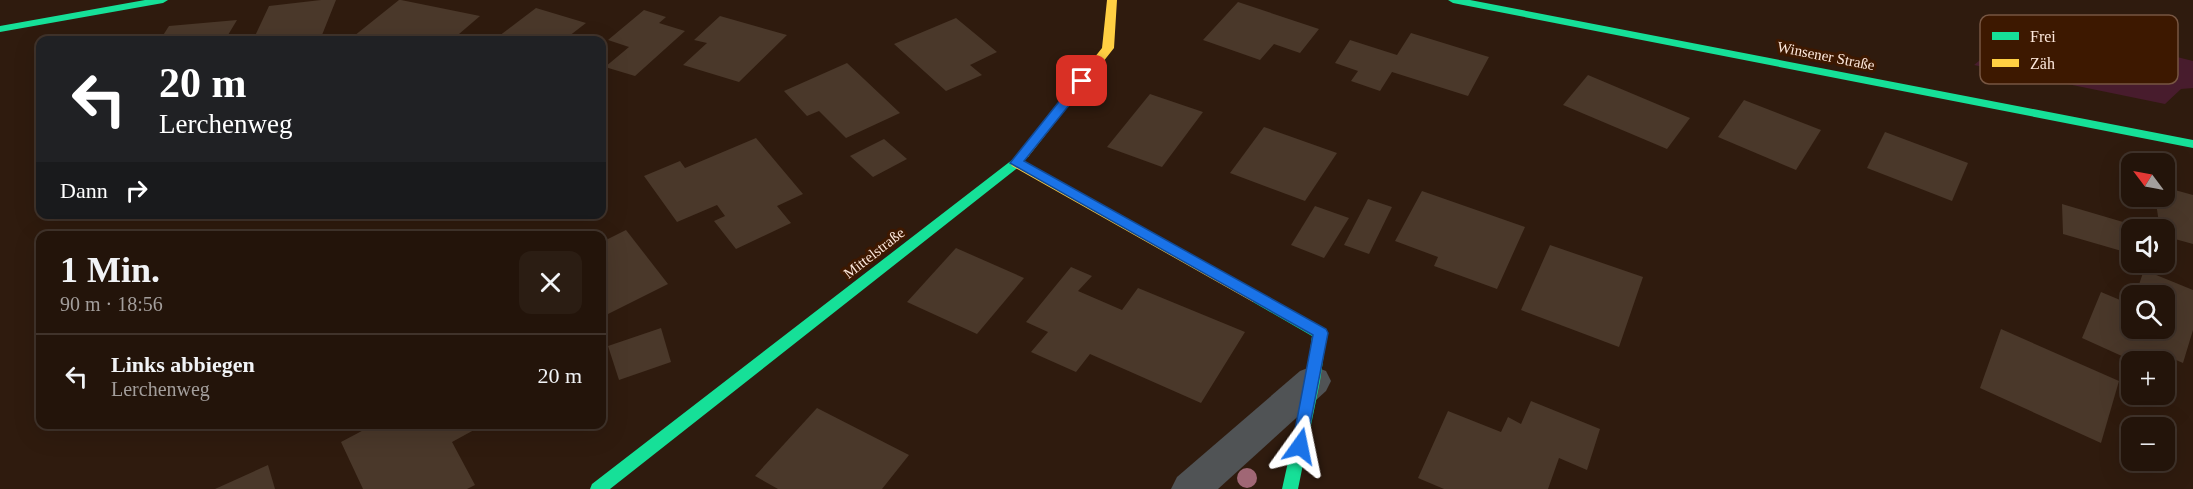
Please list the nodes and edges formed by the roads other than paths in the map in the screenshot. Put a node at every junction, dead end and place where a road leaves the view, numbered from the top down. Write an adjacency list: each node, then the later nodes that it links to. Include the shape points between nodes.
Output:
1 (163, 0): 4 (street)
2 (1112, 0): 6 (street, Mittelstraße, via 1108,48)
3 (1453, 0): 5 (street, Winsener Straße)
4 (0, 29)
5 (2193, 144)
6 (1016, 163): 7 (street, via 1320,333); 8 (street, Mittelstraße)
7 (1313, 381): 9 (street); 10 (street)
8 (597, 489)
9 (1191, 489)
10 (1290, 489)

